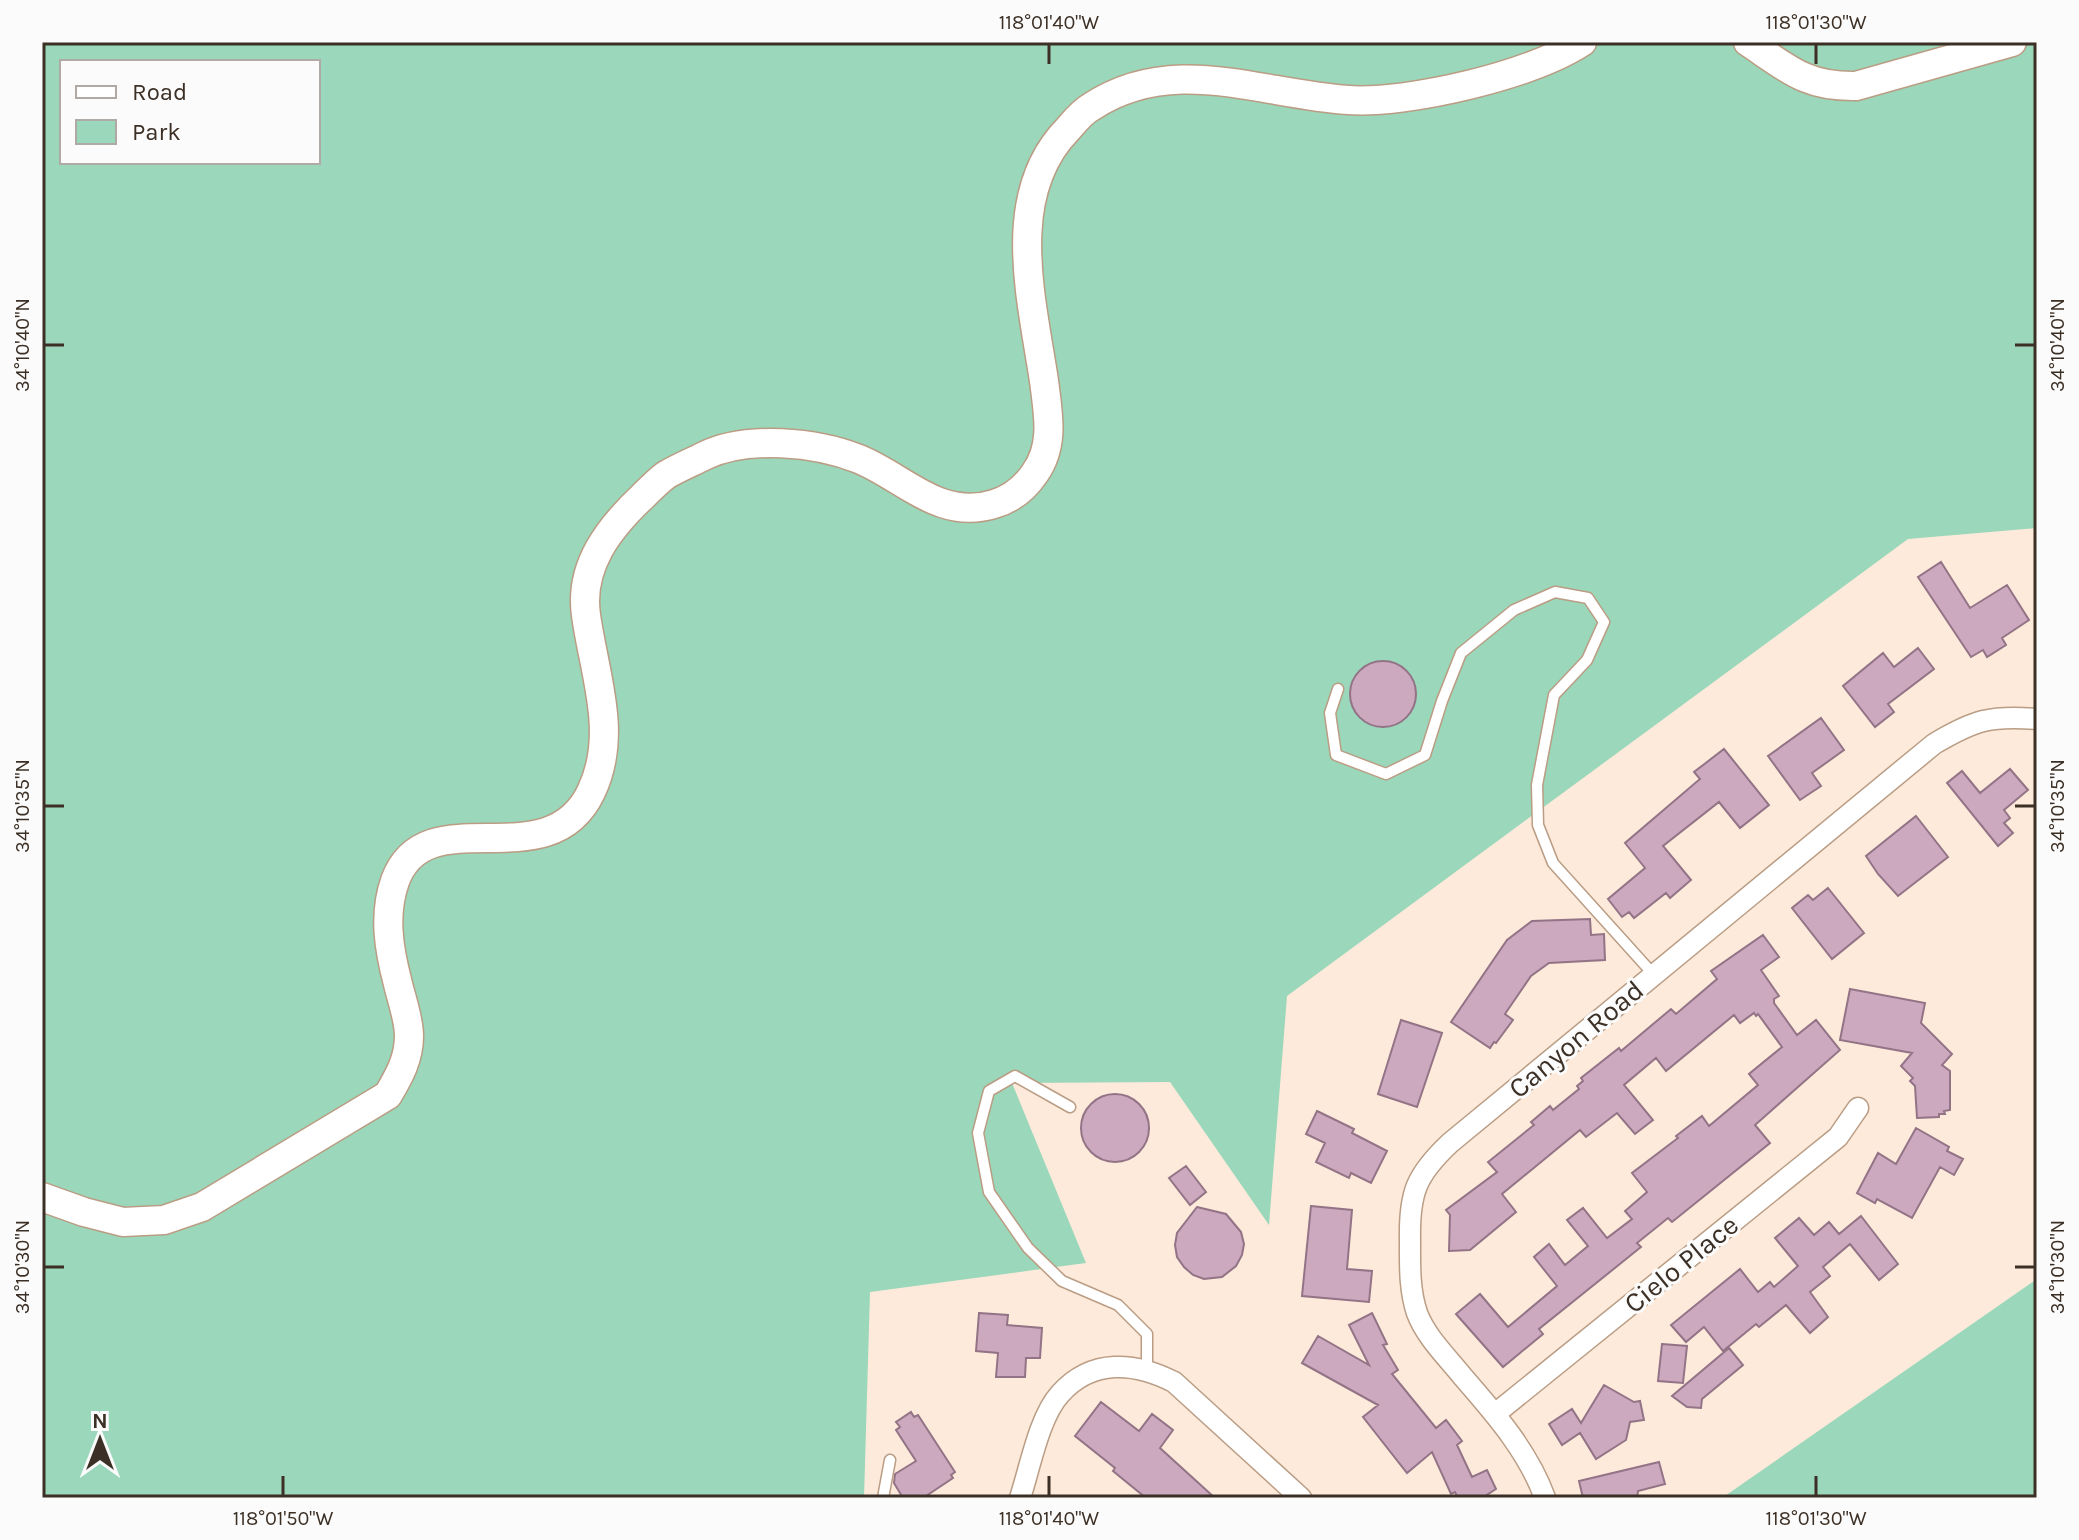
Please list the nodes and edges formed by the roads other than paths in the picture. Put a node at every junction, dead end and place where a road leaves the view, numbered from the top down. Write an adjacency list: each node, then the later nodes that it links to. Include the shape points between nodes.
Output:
1 (1582, 42): 9 (street, via 1527,69 1401,97 1355,100 1174,77 1131,86 1088,108 1055,142 1033,185 1027,233 1049,419 1040,467 1024,487 980,509 954,509 863,461 815,445 765,443 712,452 664,476 620,517 600,544 588,576 585,609 605,732 589,796 575,815 536,836 433,842 417,850 396,879 387,909 391,958 409,1037 404,1068 388,1095 202,1207 164,1220 123,1222)
2 (1748, 42): 3 (street, via 1805,79 1856,86)
3 (2012, 42)
4 (1338, 689): 6 (lane, via 1330,713 1336,755 1386,774 1425,755 1461,653 1514,610 1555,592 1588,598 1604,622 1587,660 1554,695 1537,785 1538,825 1553,863)
5 (2037, 719): 6 (street, Canyon Road, via 2003,716 1967,725 1934,744)
6 (1654, 975): 11 (street, Canyon Road, via 1450,1143 1417,1183 1409,1207 1410,1281 1417,1313 1431,1339)
7 (1070, 1107): 10 (lane, via 1015,1076 989,1091 978,1133 989,1192 1028,1248 1062,1281 1118,1305 1147,1334)
8 (1858, 1108): 11 (street, Cielo Place, via 1838,1137)
9 (42, 1197)
10 (1147, 1370): 14 (street, via 1101,1369 1059,1395); 15 (street, via 1174,1382)
11 (1495, 1414): 16 (street, Canyon Road, via 1533,1468)
12 (890, 1460): 13 (lane)
13 (883, 1498)
14 (1020, 1498)
15 (1301, 1498)
16 (1545, 1498)

